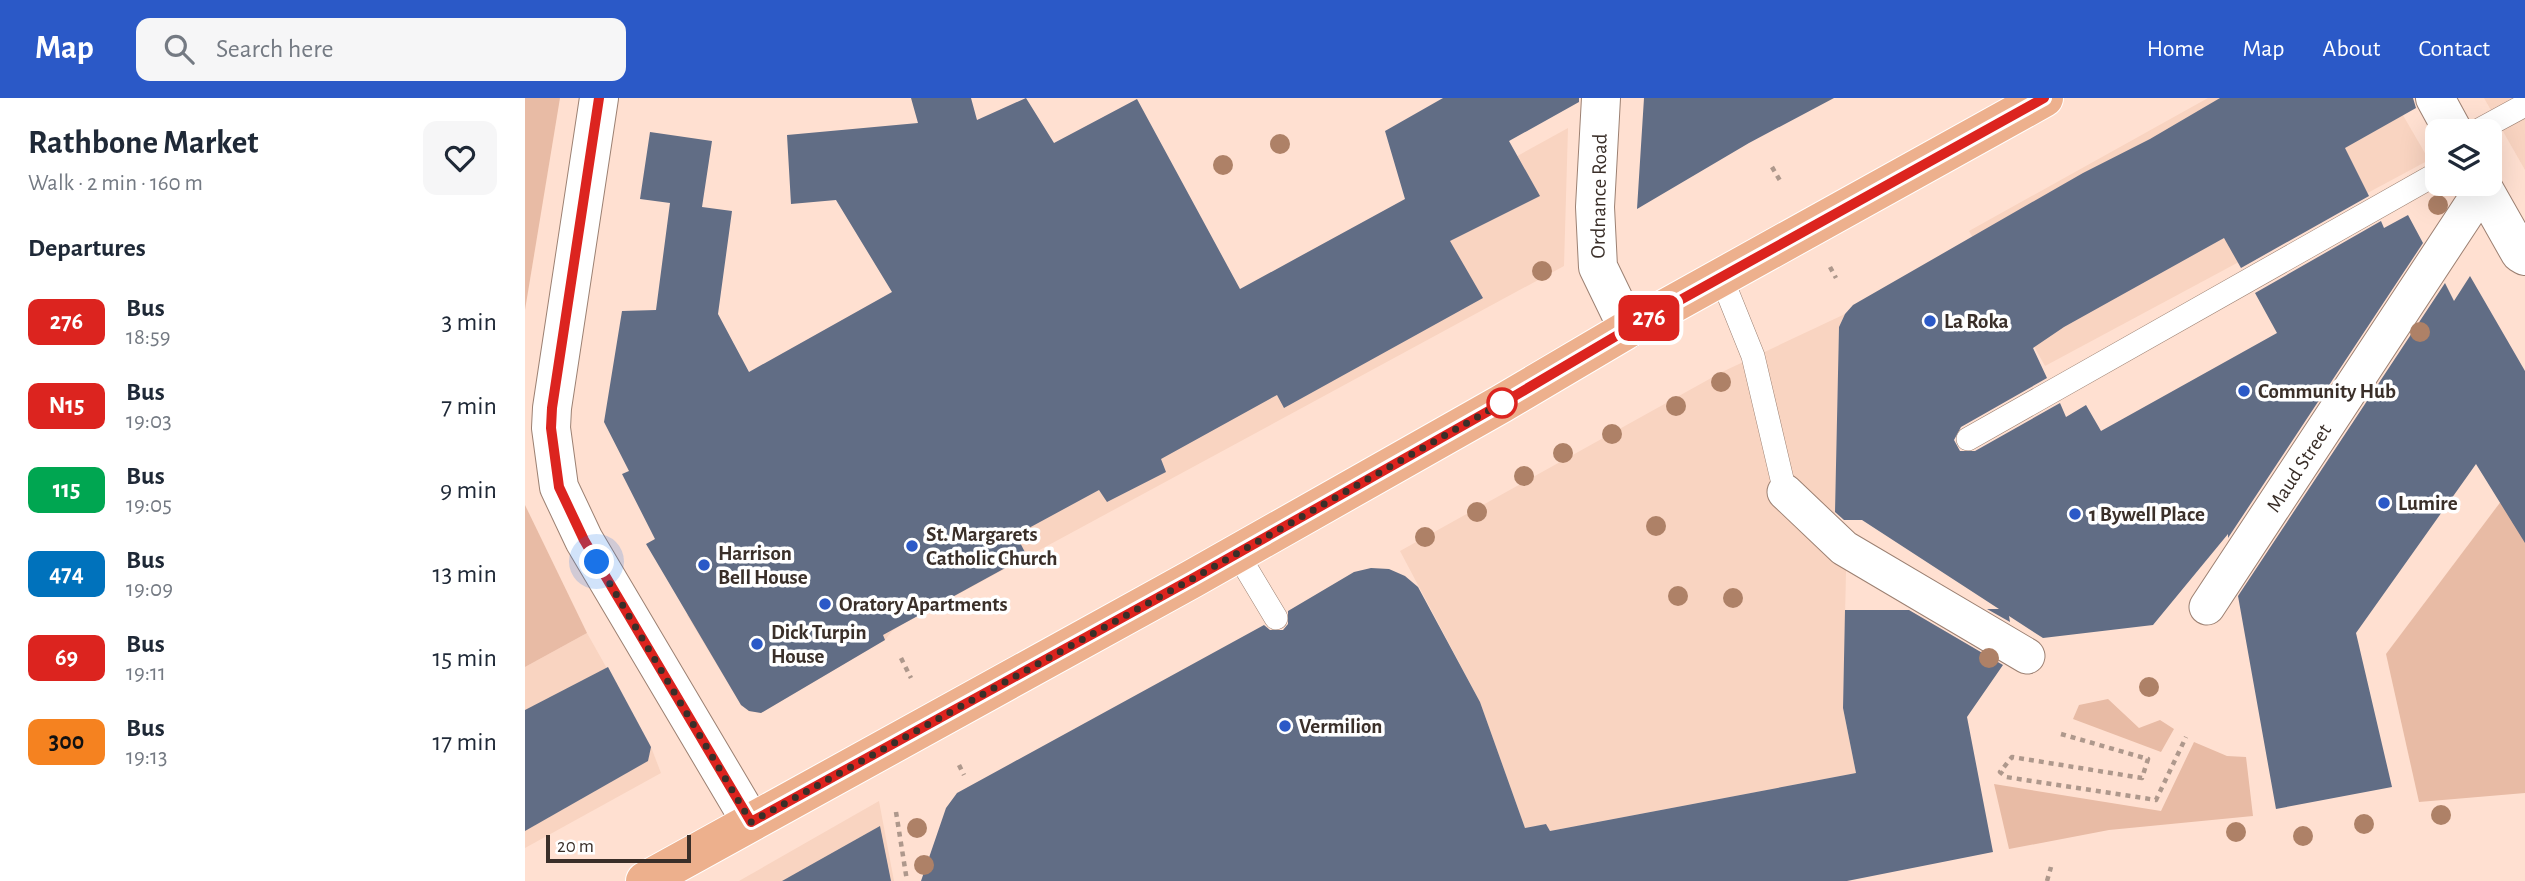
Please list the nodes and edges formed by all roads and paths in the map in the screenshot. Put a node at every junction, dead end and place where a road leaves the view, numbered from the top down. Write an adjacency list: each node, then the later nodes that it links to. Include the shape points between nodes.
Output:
1 (599, 98): 31 (street, via 552,408 559,487 584,540)
2 (1601, 98): 17 (street, Ordnance Road, via 1595,207 1598,267)
3 (2044, 98): 16 (main road)
4 (2435, 98): 6 (street)
5 (2525, 105): 7 (lane)
6 (2446, 119)
7 (2499, 119)
8 (1772, 167): 10 (path)
9 (2425, 180): 18 (lane)
10 (1782, 184)
11 (2475, 196): 21 (street, Maud Street)
12 (2488, 196): 13 (street)
13 (2525, 256)
14 (1829, 267): 15 (path)
15 (1836, 278)
16 (1722, 279): 17 (main road); 19 (lane, via 1753,356)
17 (1628, 329): 20 (main road)
18 (1968, 439)
19 (1785, 492): 23 (street, via 1843,548)
20 (1237, 553): 22 (lane); 31 (main road)
21 (2207, 607)
22 (1276, 618)
23 (2027, 656)
24 (901, 658): 25 (path)
25 (912, 678)
26 (2061, 734): 27 (path, via 2148,758 2142,778 2012,757 2000,772 2006,777 2156,800)
27 (2186, 737)
28 (959, 765): 29 (path)
29 (964, 775)
30 (896, 812): 34 (path)
31 (751, 822): 33 (main road)
32 (2051, 867): 35 (path)
33 (645, 881)
34 (907, 881)
35 (2047, 881)

